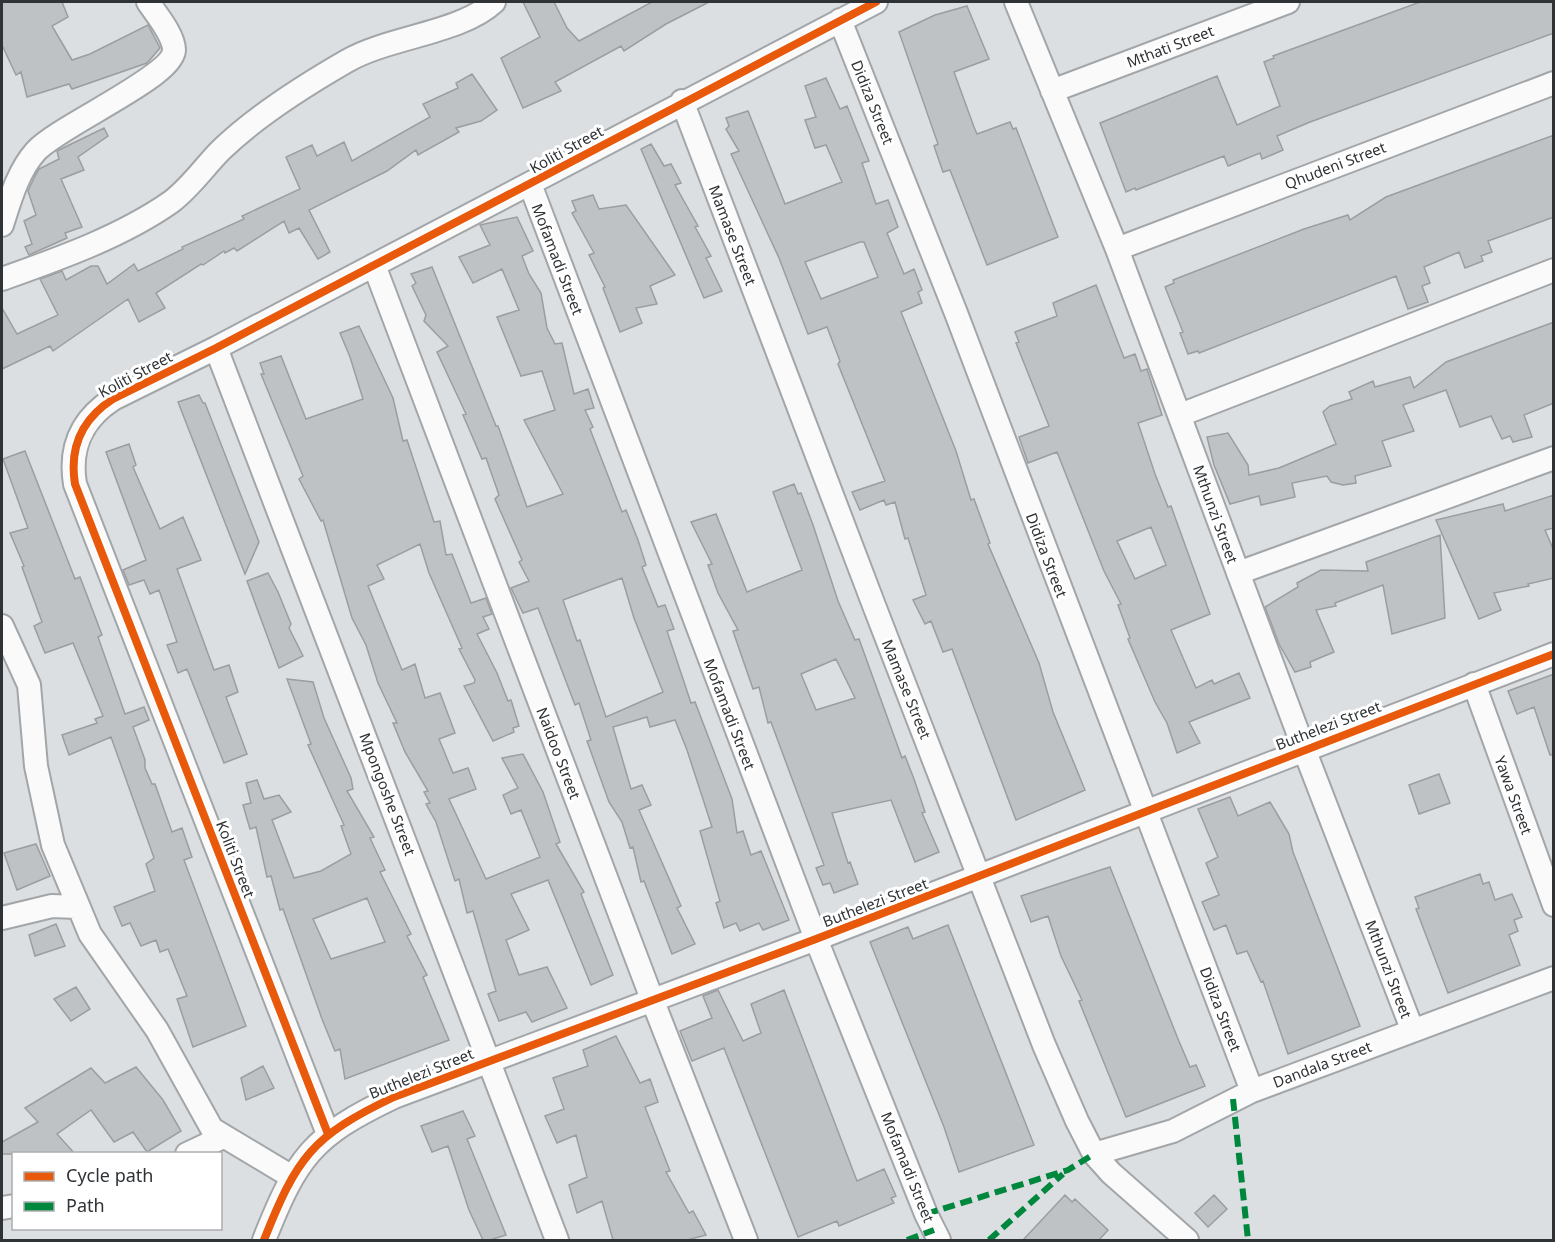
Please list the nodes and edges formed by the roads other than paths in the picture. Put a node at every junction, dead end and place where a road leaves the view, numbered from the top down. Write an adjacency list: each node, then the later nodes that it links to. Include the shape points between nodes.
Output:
1 (148, 2): 11 (street, via 171,40 172,59 158,74 36,151 17,183)
2 (494, 2): 15 (street, via 462,20 350,59 221,150 201,176 171,201 88,245)
3 (876, 2): 6 (street, Koliti Street)
4 (1016, 2): 8 (street, Mthunzi Street)
5 (1288, 2): 8 (street, Mthati Street)
6 (840, 20): 9 (street, Koliti Street); 24 (street, Didiza Street)
7 (1554, 83): 12 (street, Qhudeni Street)
8 (1052, 91): 12 (street, Mthunzi Street)
9 (682, 101): 10 (street, Koliti Street); 25 (street, Mamase Street)
10 (530, 184): 13 (street, Koliti Street); 29 (street, Mofamadi Street)
11 (2, 225)
12 (1117, 249): 17 (street, Mthunzi Street)
13 (374, 264): 16 (street, Koliti Street); 31 (street, Naidoo Street)
14 (1554, 270): 17 (street)
15 (2, 279)
16 (216, 348): 33 (street, Mpongoshe Street); 35 (street, Koliti Street, via 100,408 78,437 73,471)
17 (1180, 416): 19 (street, Mthunzi Street)
18 (1554, 458): 19 (street)
19 (1238, 573): 23 (street, Mthunzi Street)
20 (3, 634): 27 (street, via 29,684 40,790 53,845)
21 (1554, 654): 22 (street, Buthelezi Street)
22 (1474, 684): 23 (street, Buthelezi Street); 26 (street, Yawa Street)
23 (1304, 749): 24 (street, Buthelezi Street); 32 (street, Mthunzi Street)
24 (1146, 811): 25 (street, Buthelezi Street); 34 (street, Didiza Street)
25 (981, 875): 29 (street, Buthelezi Street); 38 (street, Mamase Street, via 1044,1046)
26 (1554, 905)
27 (77, 907): 28 (street, via 52,906); 36 (street, via 90,934 173,1056 204,1118)
28 (2, 918)
29 (816, 939): 31 (street, Buthelezi Street); 43 (street, Mofamadi Street)
30 (1554, 978): 32 (street, Dandala Street)
31 (652, 999): 33 (street, Buthelezi Street); 42 (street, Naidoo Street)
32 (1412, 1029): 34 (street, Dandala Street)
33 (488, 1060): 35 (street, Buthelezi Street, via 394,1097); 41 (street, Mpongoshe Street)
34 (1252, 1091): 38 (street, Dandala Street, via 1173,1131)
35 (328, 1134): 39 (street, Buthelezi Street, via 309,1151)
36 (223, 1137): 37 (street); 39 (street)
37 (191, 1152)
38 (1094, 1154): 44 (street, Mamase Street, via 1132,1193)
39 (292, 1178): 40 (street, Buthelezi Street)
40 (264, 1240)
41 (557, 1240)
42 (746, 1240)
43 (939, 1240)
44 (1188, 1240)

